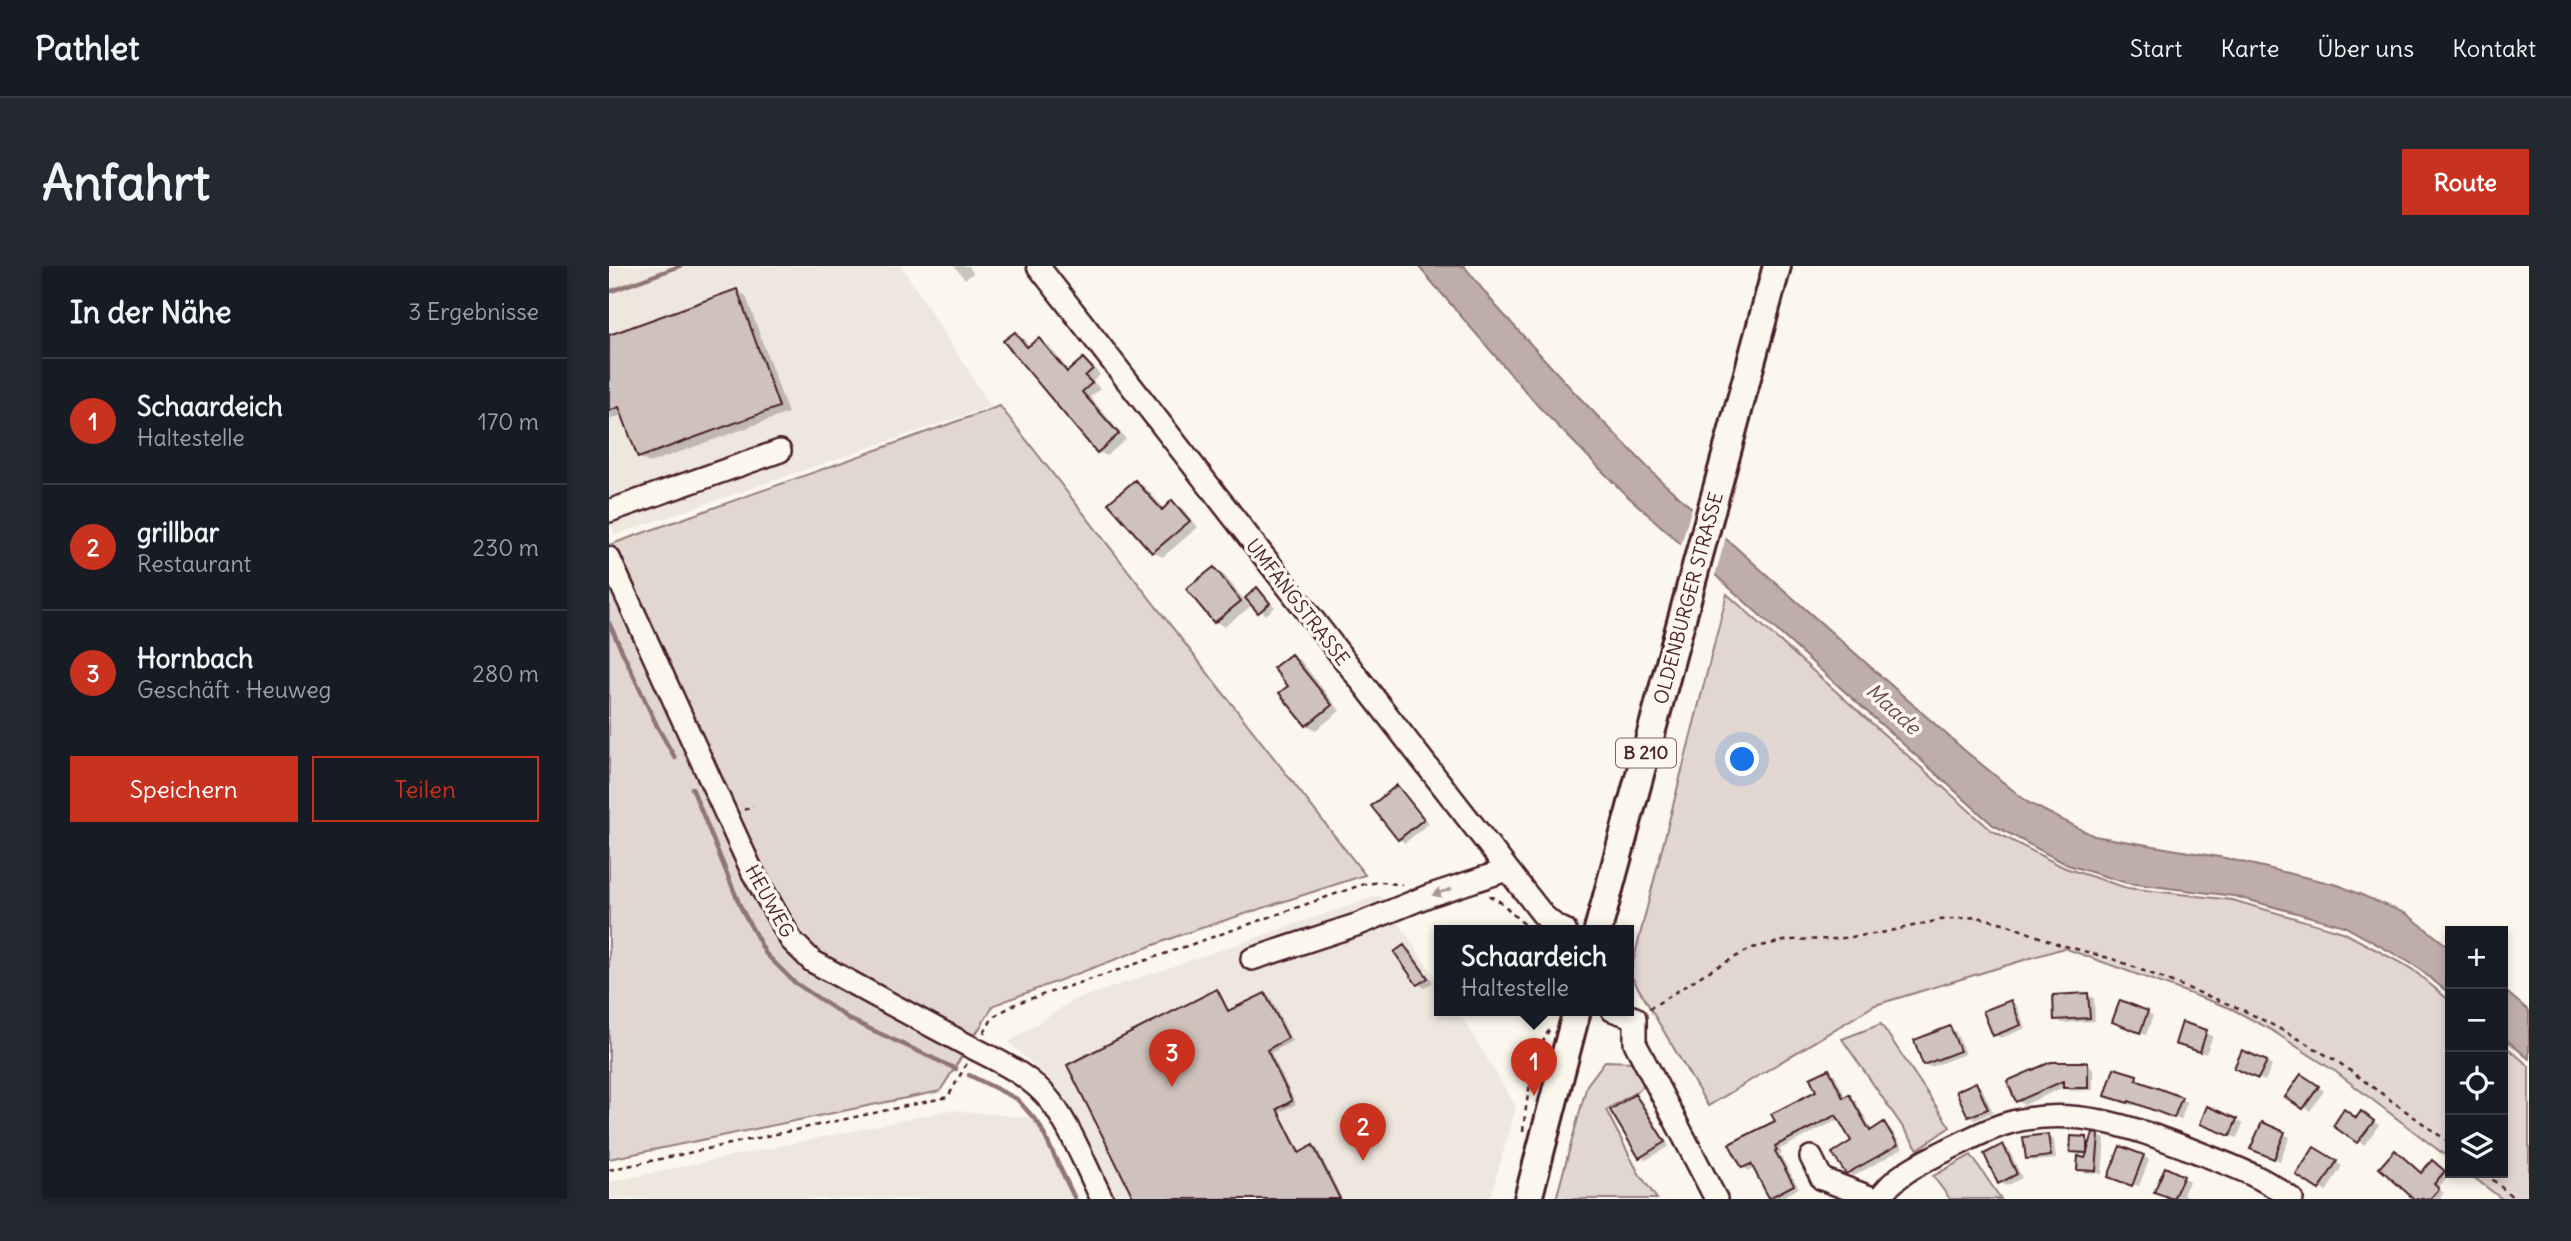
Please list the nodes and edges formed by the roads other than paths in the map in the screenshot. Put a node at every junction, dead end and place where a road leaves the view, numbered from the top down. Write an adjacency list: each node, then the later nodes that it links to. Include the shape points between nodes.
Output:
1 (1038, 266): 6 (street, UMFANGSTRASSE)
2 (1777, 266): 8 (main road, OLDENBURGER STRASSE / B 210)
3 (780, 451): 4 (street)
4 (609, 511)
5 (609, 558): 13 (street, HEUWEG, via 753,870 791,940 812,961 1006,1064 1032,1083 1051,1102)
6 (1507, 870): 7 (street, UMFANGSTRASSE); 9 (street, one-way to 9)
7 (1555, 925)
8 (1599, 925)
9 (1252, 959)
10 (1634, 1014): 15 (street, via 1639,1015 1635,1043)
11 (1575, 1016): 14 (main road)
12 (1811, 1157): 16 (street, via 1822,1179)
13 (1102, 1199)
14 (1528, 1199)
15 (1716, 1199)
16 (1877, 1199): 17 (street, via 1913,1167 1954,1146 2006,1124 2053,1116 2114,1122 2142,1130 2256,1175)
17 (2292, 1199)

